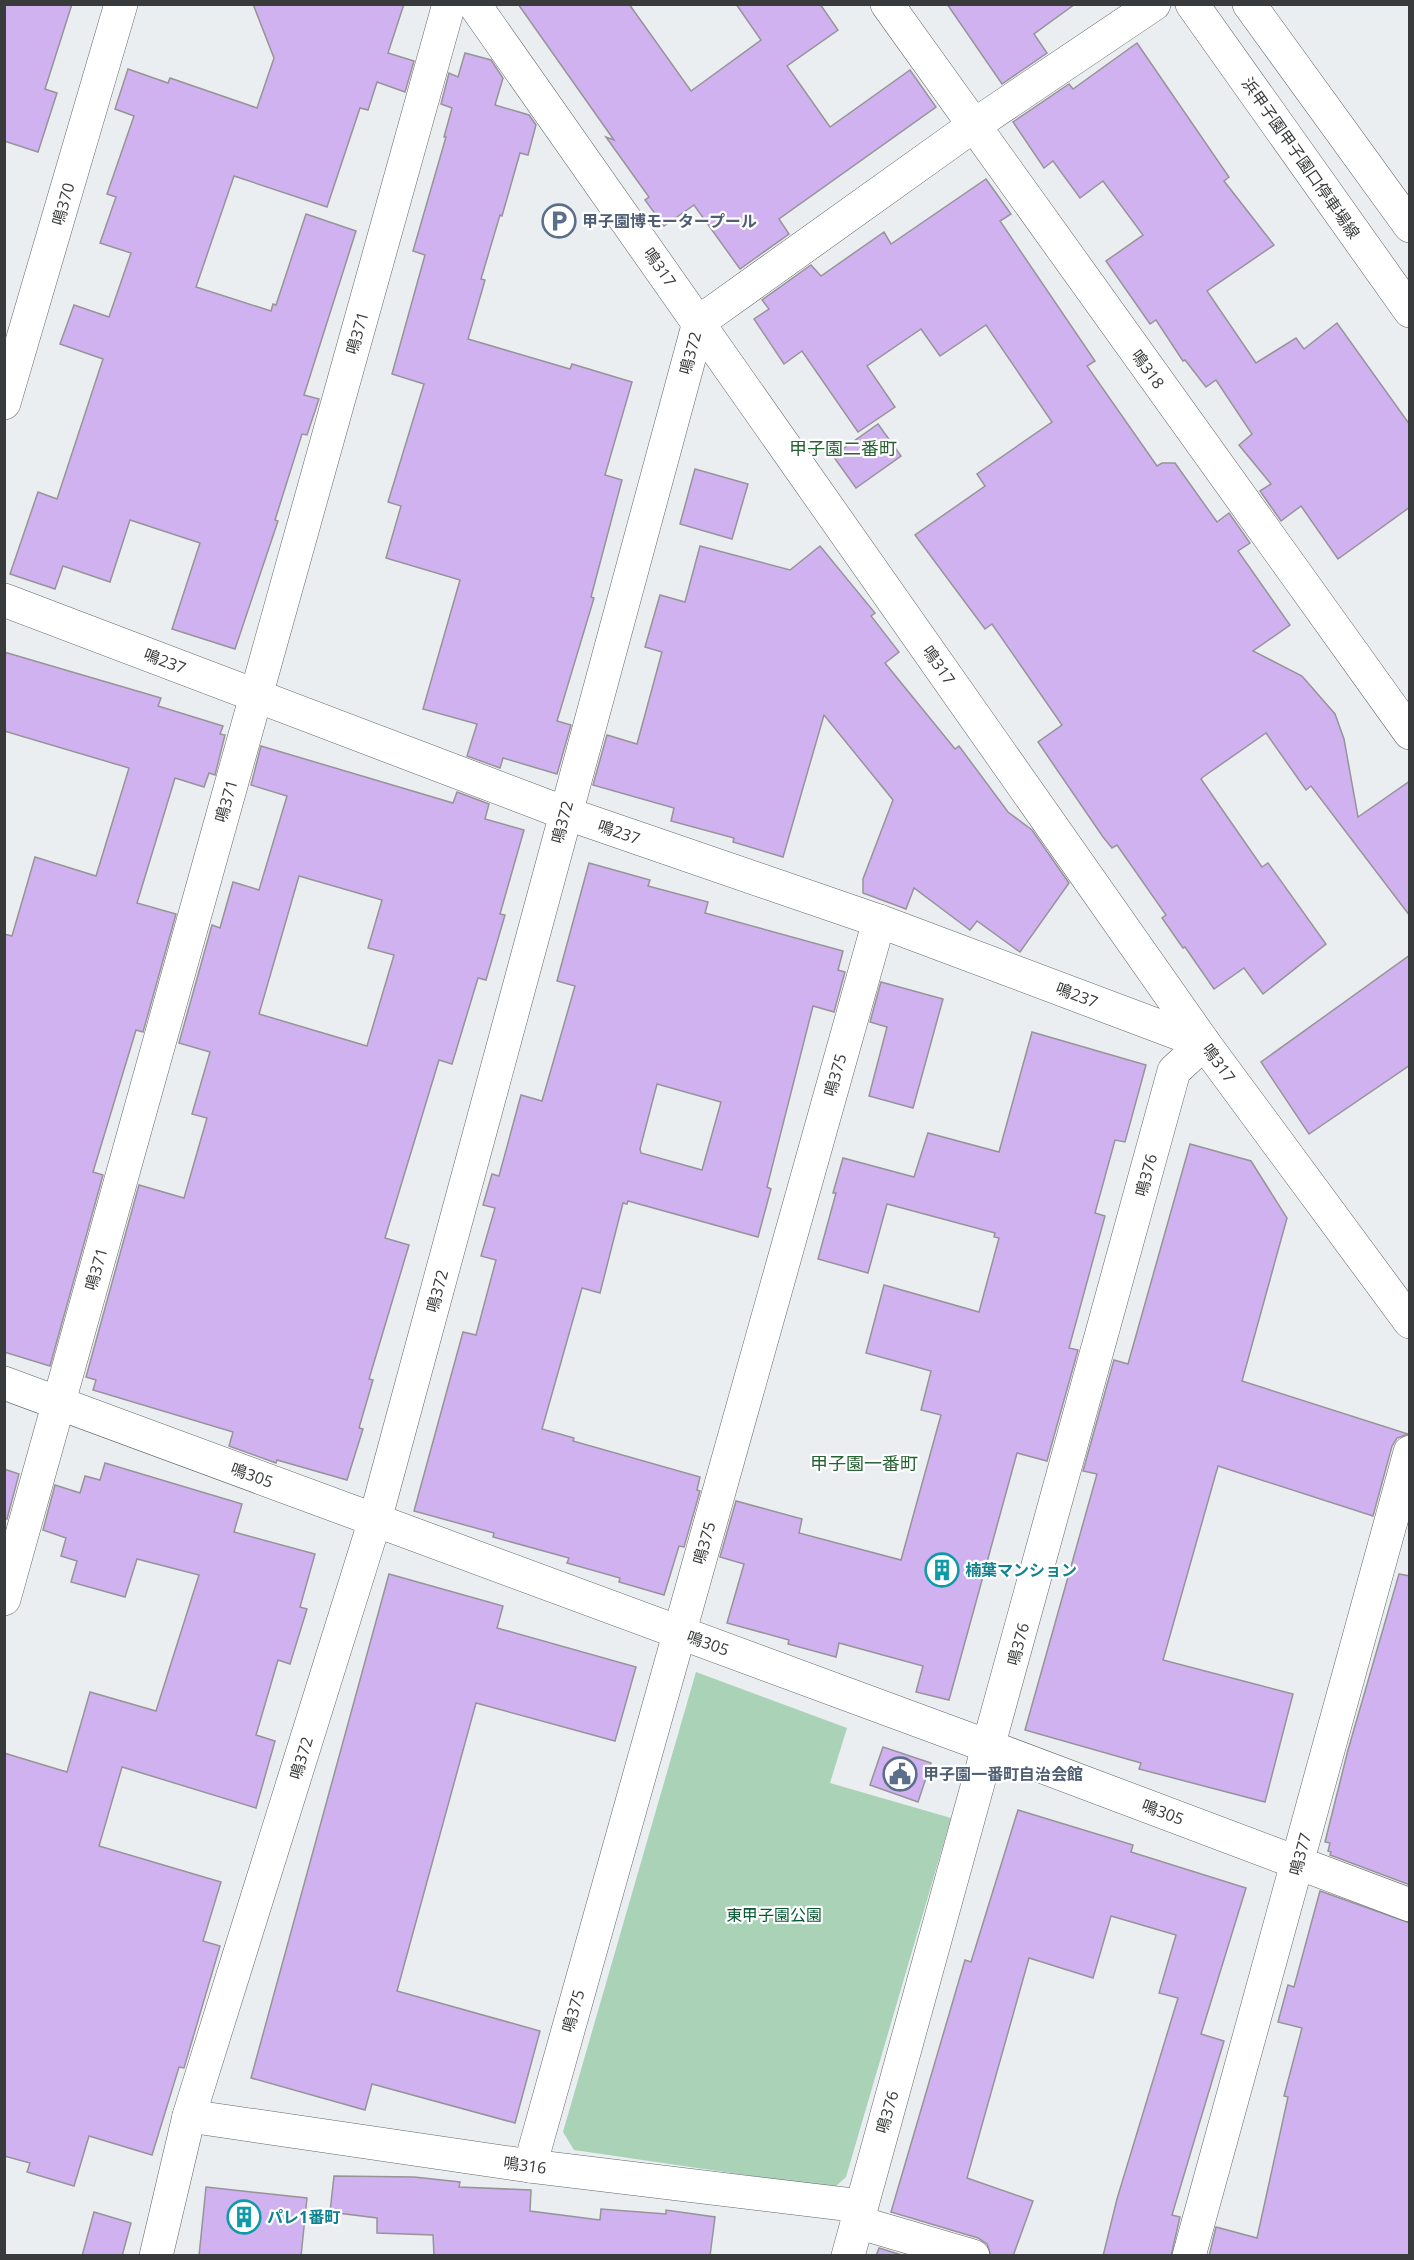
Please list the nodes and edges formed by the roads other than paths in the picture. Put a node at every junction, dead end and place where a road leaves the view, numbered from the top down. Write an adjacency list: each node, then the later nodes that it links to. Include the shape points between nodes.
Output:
1 (121, 4): 12 (street, 鳴370)
2 (449, 4): 14 (street, 鳴371)
3 (474, 4): 11 (street, 鳴317)
4 (887, 4): 8 (street, 鳴318)
5 (1154, 4): 8 (street)
6 (1192, 4): 10 (street, 浜甲子園甲子園口停車場線)
7 (1250, 4): 9 (street)
8 (973, 126): 11 (street); 15 (street, 鳴318)
9 (1410, 226)
10 (1410, 311)
11 (699, 322): 16 (street, 鳴372); 18 (street, 鳴317)
12 (4, 403)
13 (4, 600): 14 (street, 鳴237)
14 (256, 695): 16 (street, 鳴237); 21 (street, 鳴371)
15 (1410, 733)
16 (565, 813): 17 (street, 鳴237); 23 (street, 鳴372)
17 (879, 921): 18 (street, 鳴237); 25 (street, 鳴375)
18 (1204, 1043): 19 (street, 鳴317); 26 (street, 鳴376, via 1174,1071)
19 (1410, 1322)
20 (4, 1383): 21 (street, 鳴305)
21 (58, 1403): 23 (street, 鳴305); 24 (street, 鳴371)
22 (1410, 1452): 27 (street, 鳴377)
23 (375, 1520): 25 (street, 鳴305); 29 (street, 鳴372)
24 (4, 1599)
25 (679, 1632): 26 (street, 鳴305); 30 (street, 鳴375)
26 (990, 1747): 27 (street, 鳴305); 31 (street, 鳴376)
27 (1298, 1863): 28 (street, 鳴305); 35 (street, 鳴377)
28 (1410, 1905)
29 (189, 2116): 30 (street, 鳴316); 32 (street, 鳴372)
30 (530, 2166): 31 (street, 鳴316)
31 (859, 2214): 33 (street, 鳴376); 34 (street, 鳴316)
32 (156, 2256)
33 (848, 2256)
34 (973, 2256)
35 (1189, 2256)

